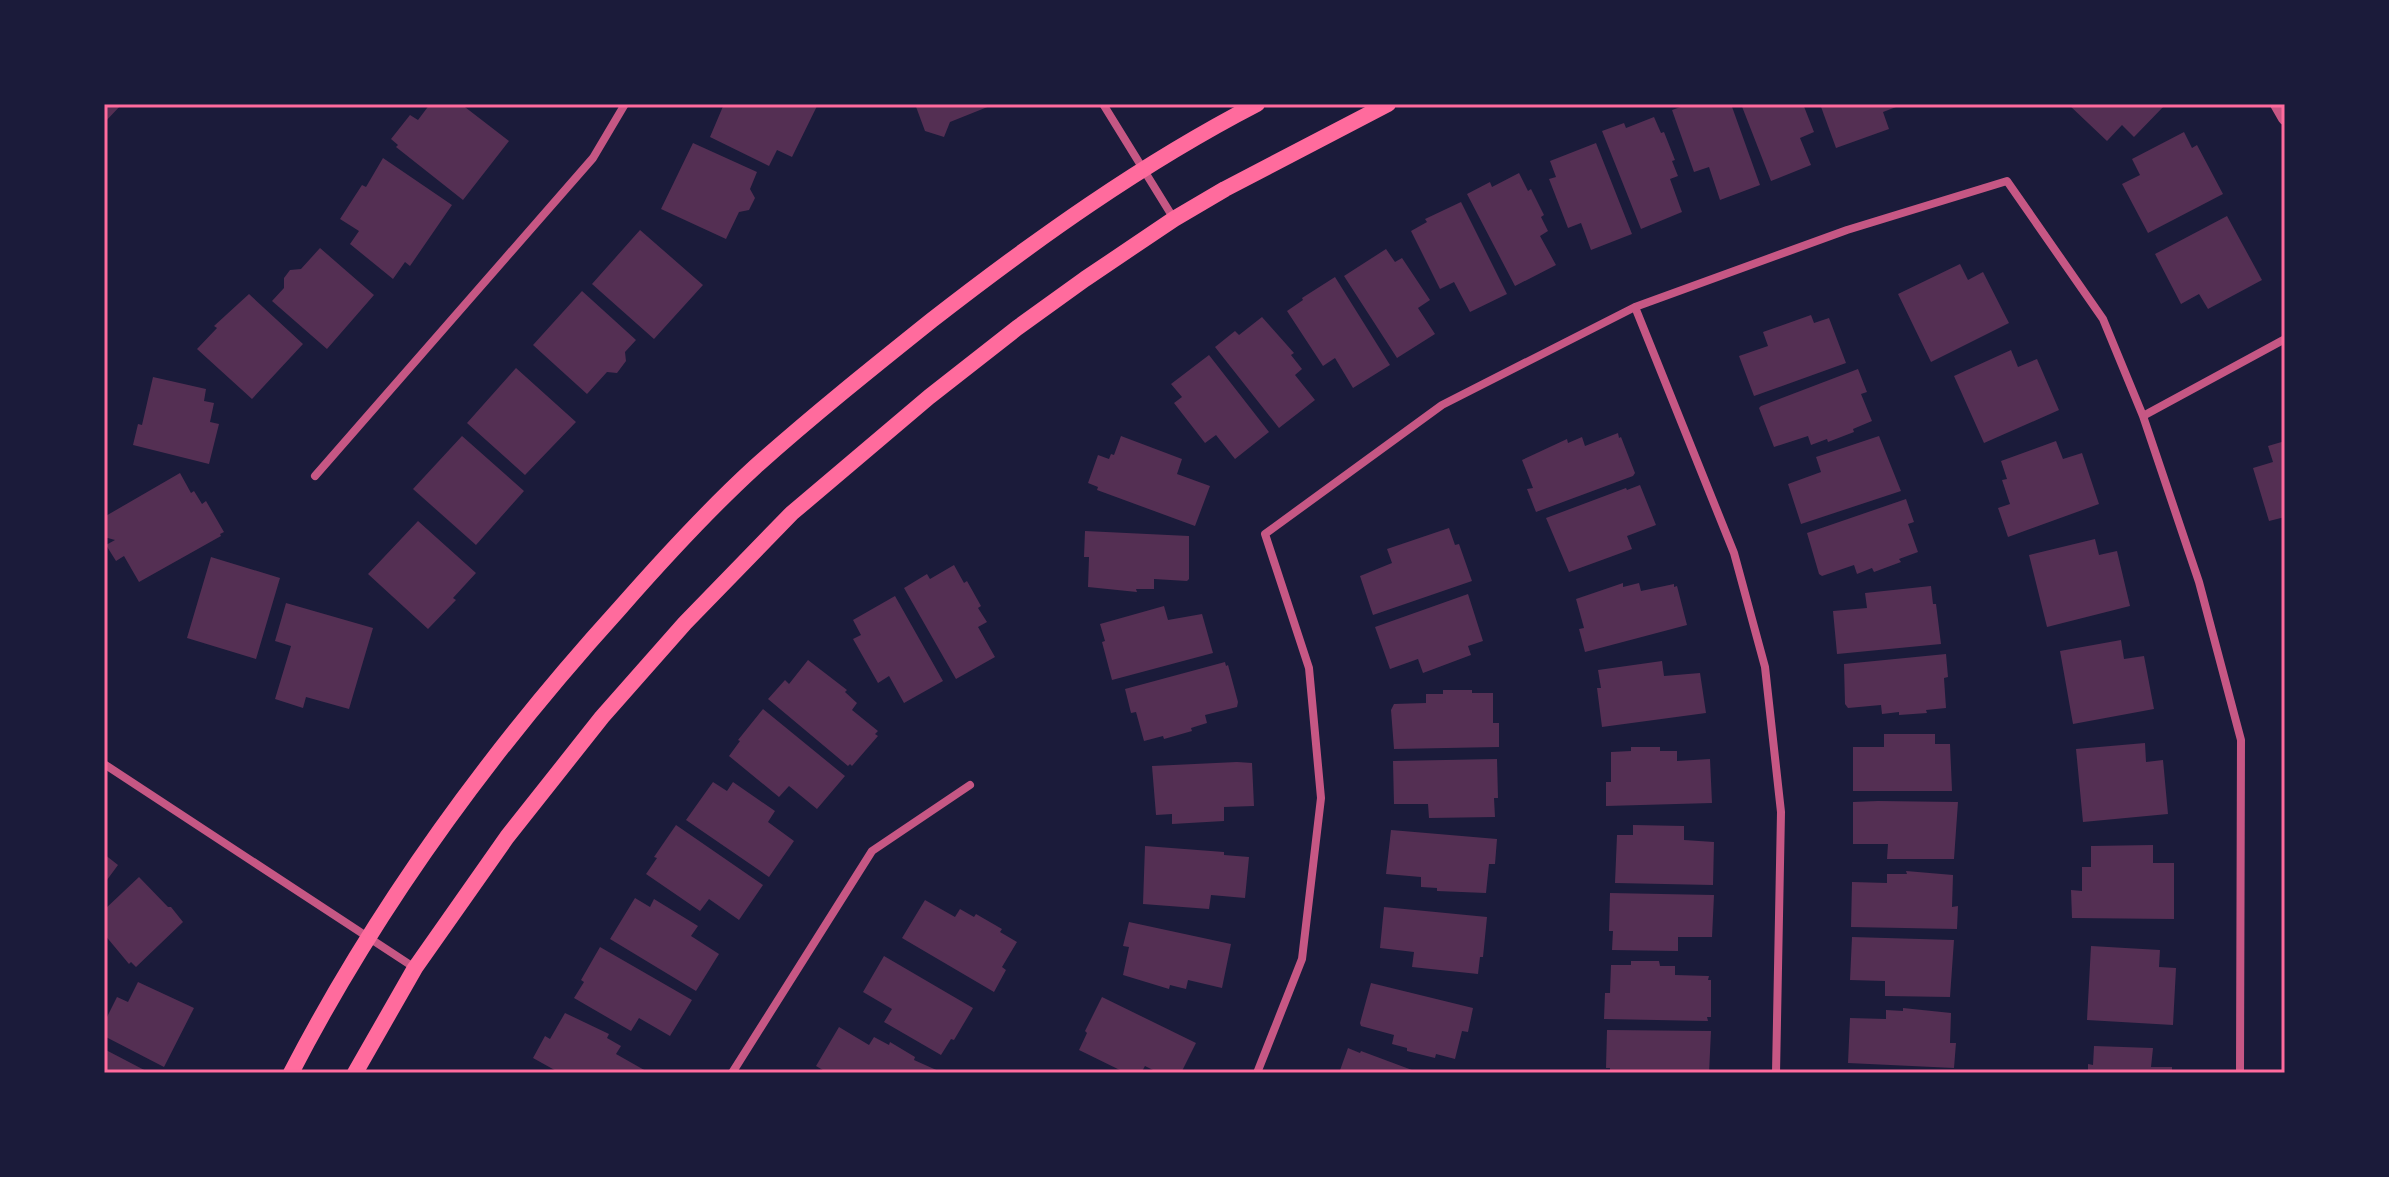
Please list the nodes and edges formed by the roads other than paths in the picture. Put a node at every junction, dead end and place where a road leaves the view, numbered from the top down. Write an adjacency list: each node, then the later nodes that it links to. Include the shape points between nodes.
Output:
1 (625, 104): 12 (street, via 593,158)
2 (1103, 104): 7 (street)
3 (1257, 104): 7 (main road)
4 (1388, 104): 8 (main road)
5 (2277, 104): 6 (street)
6 (2285, 118)
7 (1142, 167): 8 (street); 15 (main road, via 974,287 854,382 684,536 513,733)
8 (1174, 219): 16 (main road, via 1017,328 792,513 602,717 507,837)
9 (1635, 307): 11 (street, via 1847,230 2007,181 2103,319); 20 (street, via 1442,405 1265,534 1309,668 1321,798 1302,959); 21 (street, via 1734,553 1765,667 1781,812)
10 (2285, 339): 11 (street)
11 (2143, 416): 22 (street, via 2199,582 2241,740)
12 (315, 476)
13 (104, 764): 15 (street)
14 (970, 785): 19 (street, via 872,851)
15 (367, 935): 16 (street); 17 (main road)
16 (415, 968): 18 (main road)
17 (291, 1073)
18 (355, 1073)
19 (732, 1073)
20 (1257, 1073)
21 (1776, 1073)
22 (2240, 1073)

